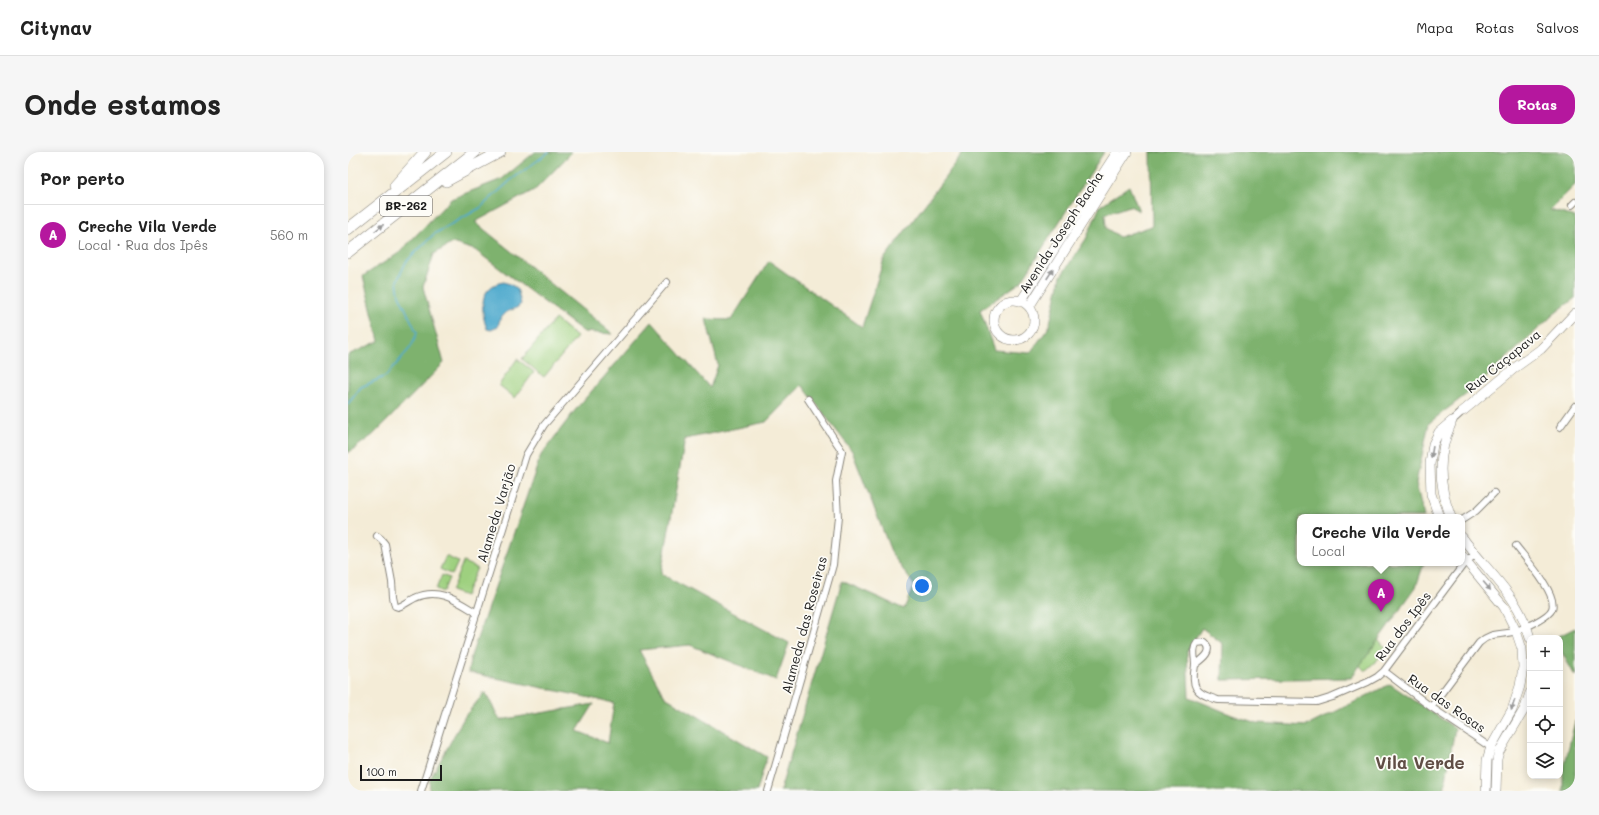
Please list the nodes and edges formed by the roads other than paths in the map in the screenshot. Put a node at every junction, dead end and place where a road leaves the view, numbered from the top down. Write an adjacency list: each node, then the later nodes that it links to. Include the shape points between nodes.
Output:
1 (425, 152): 8 (highway)
2 (446, 152): 8 (highway, BR-262)
3 (475, 152): 7 (highway, BR-262)
4 (500, 152): 7 (highway)
5 (1117, 152): 12 (street, Avenida Joseph Bacha)
6 (1127, 152): 12 (street, Avenida Joseph Bacha, one-way to 6)
7 (421, 194): 10 (highway, BR-262, one-way to 7)
8 (373, 209): 9 (highway, BR-262)
9 (348, 229)
10 (348, 252)
11 (667, 282): 30 (street, Alameda Varjão, via 544,425 526,456)
12 (1025, 304): 12 (street, Avenida Joseph Bacha, via 1008,301 995,314 995,327 1003,337 1015,340 1027,336 1031,331 1034,318)
13 (1575, 313): 16 (street, Rua Caçapava, via 1541,349)
14 (808, 399): 40 (street, Alameda das Roseiras, via 842,451 836,481 838,517 833,565)
15 (1575, 406): 18 (street)
16 (1463, 410): 17 (street)
17 (1452, 421): 20 (street, one-way to 20, via 1439,432 1433,444 1430,464 1431,494); 21 (street, via 1442,453 1441,475 1441,488)
18 (1560, 427)
19 (1494, 492): 22 (street, via 1476,511)
20 (1438, 514)
21 (1450, 514)
22 (1465, 518)
23 (377, 536): 30 (street, via 384,544 395,606 425,595 441,595 457,600)
24 (1465, 541): 26 (street)
25 (1516, 546): 31 (street, via 1544,583 1553,603 1548,615)
26 (1476, 555): 27 (street, Rua dos Ipês); 31 (street, via 1513,598)
27 (1465, 558)
28 (1465, 559): 32 (street, one-way to 32, via 1504,607)
29 (1458, 566): 35 (street, Rua dos Ipês)
30 (477, 613): 39 (street, Alameda Varjão)
31 (1527, 626): 32 (street); 33 (street)
32 (1516, 631): 37 (street, via 1486,636); 38 (street, one-way to 38, via 1522,649 1520,686)
33 (1529, 635)
34 (1195, 665): 35 (street, Rua dos Ipês, via 1193,679 1196,688 1206,696 1218,700 1317,702 1368,682)
35 (1384, 671): 37 (street, Rua das Rosas)
36 (1527, 702): 38 (street)
37 (1431, 707): 38 (street, Rua das Rosas)
38 (1495, 750): 41 (street, via 1487,760); 42 (street)
39 (421, 791)
40 (768, 791)
41 (1486, 791)
42 (1496, 791)

